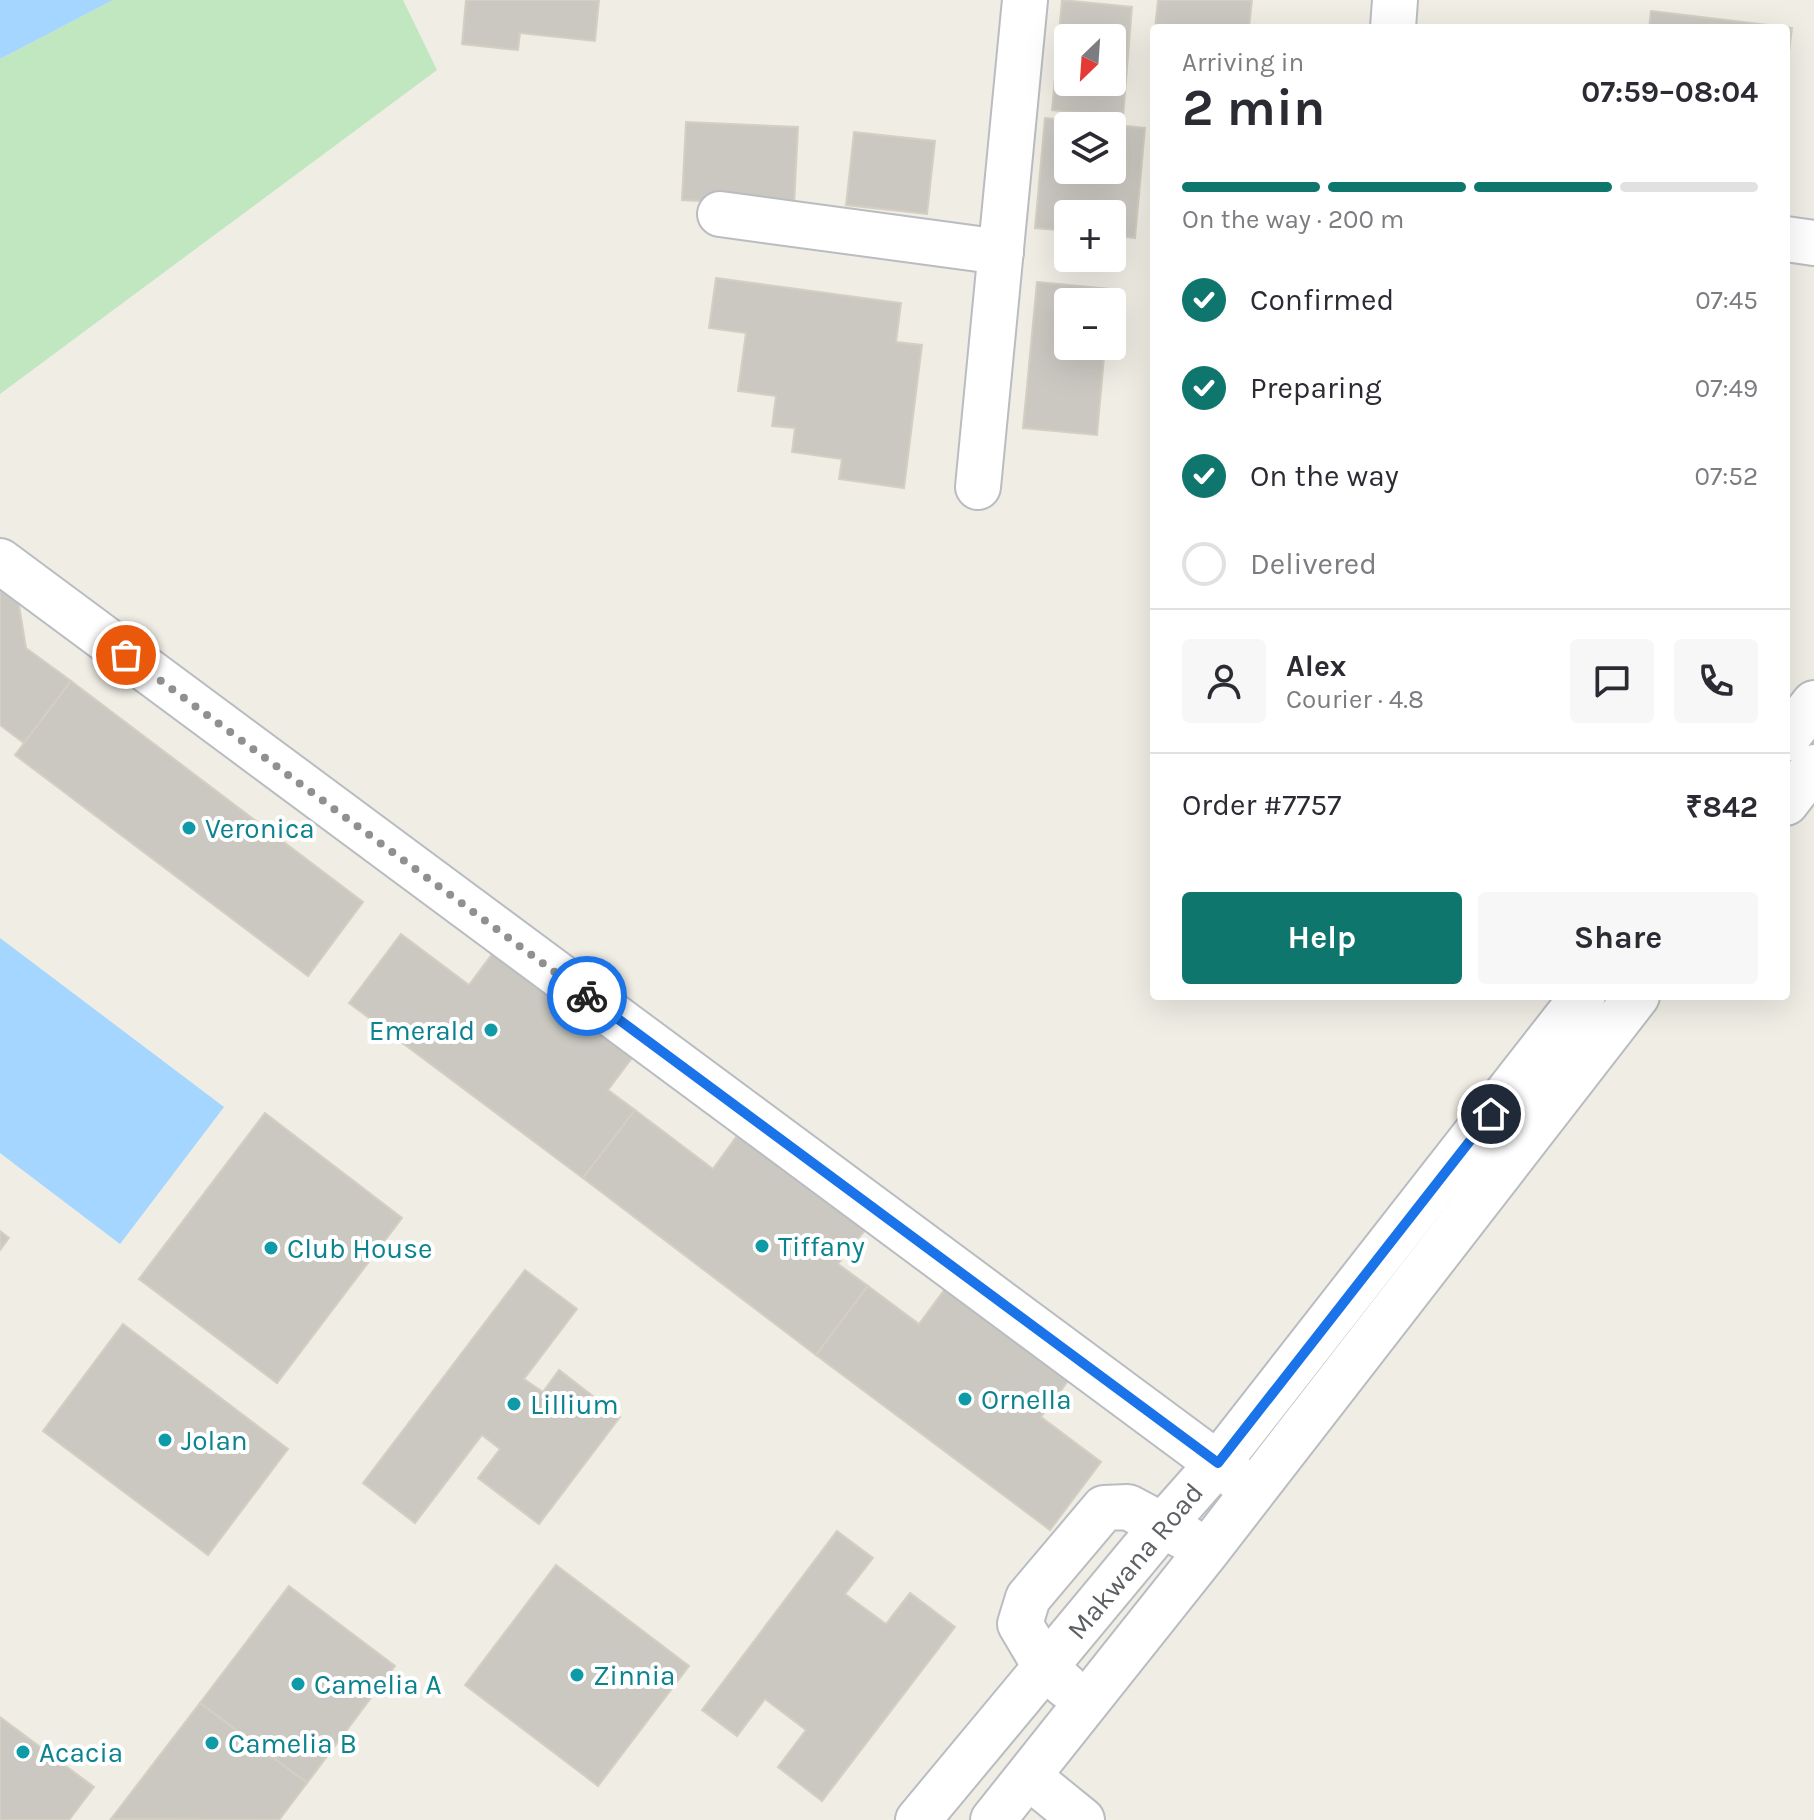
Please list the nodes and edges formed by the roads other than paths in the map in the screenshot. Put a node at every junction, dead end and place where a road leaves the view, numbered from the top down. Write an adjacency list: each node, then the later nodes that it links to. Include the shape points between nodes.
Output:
1 (1025, 0): 7 (street)
2 (1395, 0): 3 (street)
3 (1393, 24)
4 (720, 214): 7 (street)
5 (1790, 240): 6 (street)
6 (1814, 243)
7 (1001, 252): 8 (street)
8 (978, 487)
9 (0, 561): 15 (street)
10 (1814, 703): 11 (street)
11 (1790, 734)
12 (1814, 767): 13 (street)
13 (1790, 798)
14 (1606, 1002): 15 (street, Makwana Road); 16 (street, Makwana Road)
15 (1218, 1463): 16 (street); 17 (street, Makwana Road)
16 (1253, 1490): 18 (street, Makwana Road)
17 (1164, 1524): 18 (street); 19 (street, Makwana Road); 19 (street, via 1128,1507 1104,1508 1028,1598 1020,1624)
18 (1207, 1551): 20 (street, Makwana Road)
19 (1046, 1668): 20 (street); 21 (street, Makwana Road)
20 (1085, 1705): 22 (street, Makwana Road)
21 (959, 1771): 22 (street); 23 (street, Makwana Road)
22 (1008, 1802): 24 (street)
23 (918, 1820)
24 (1082, 1820)

